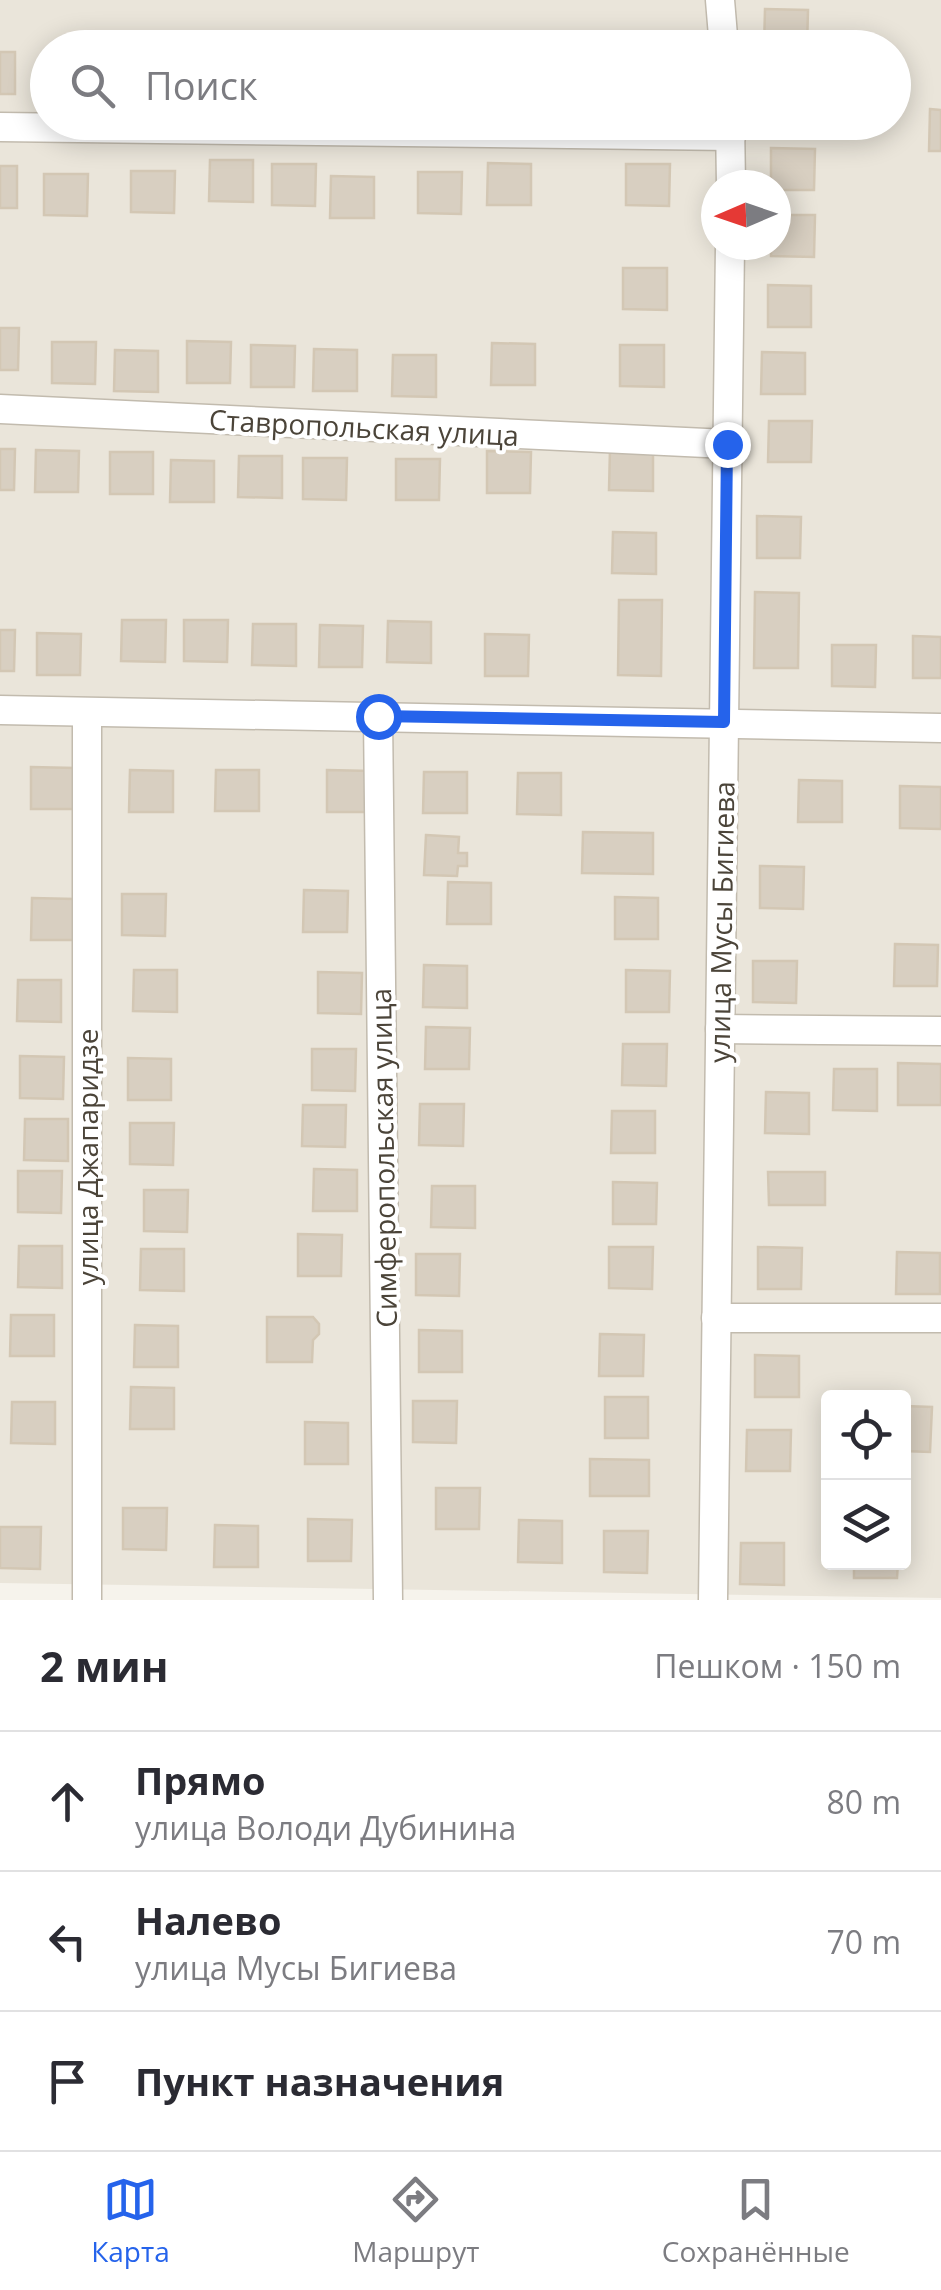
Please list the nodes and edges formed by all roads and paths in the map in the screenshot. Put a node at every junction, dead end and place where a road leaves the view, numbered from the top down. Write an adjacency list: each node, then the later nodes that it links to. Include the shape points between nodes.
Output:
1 (720, 0): 2 (street)
2 (722, 30)
3 (0, 128): 4 (street)
4 (30, 128)
5 (731, 140): 6 (street)
6 (730, 170)
7 (730, 260): 9 (street, улица Мусы Бигиева)
8 (0, 410): 9 (street, Ставропольская улица)
9 (727, 444): 13 (street, улица Мусы Бигиева)
10 (0, 710): 11 (street)
11 (87, 713): 12 (street); 19 (street, улица Джапаридзе)
12 (378, 716): 13 (street); 20 (street, Симферопольская улица)
13 (724, 722): 14 (street); 15 (street, улица Мусы Бигиева)
14 (941, 728)
15 (720, 1030): 16 (street); 17 (street, улица Мусы Бигиева)
16 (941, 1031)
17 (716, 1318): 18 (street); 21 (street, улица Мусы Бигиева)
18 (941, 1318)
19 (87, 1600)
20 (388, 1600)
21 (713, 1600)

